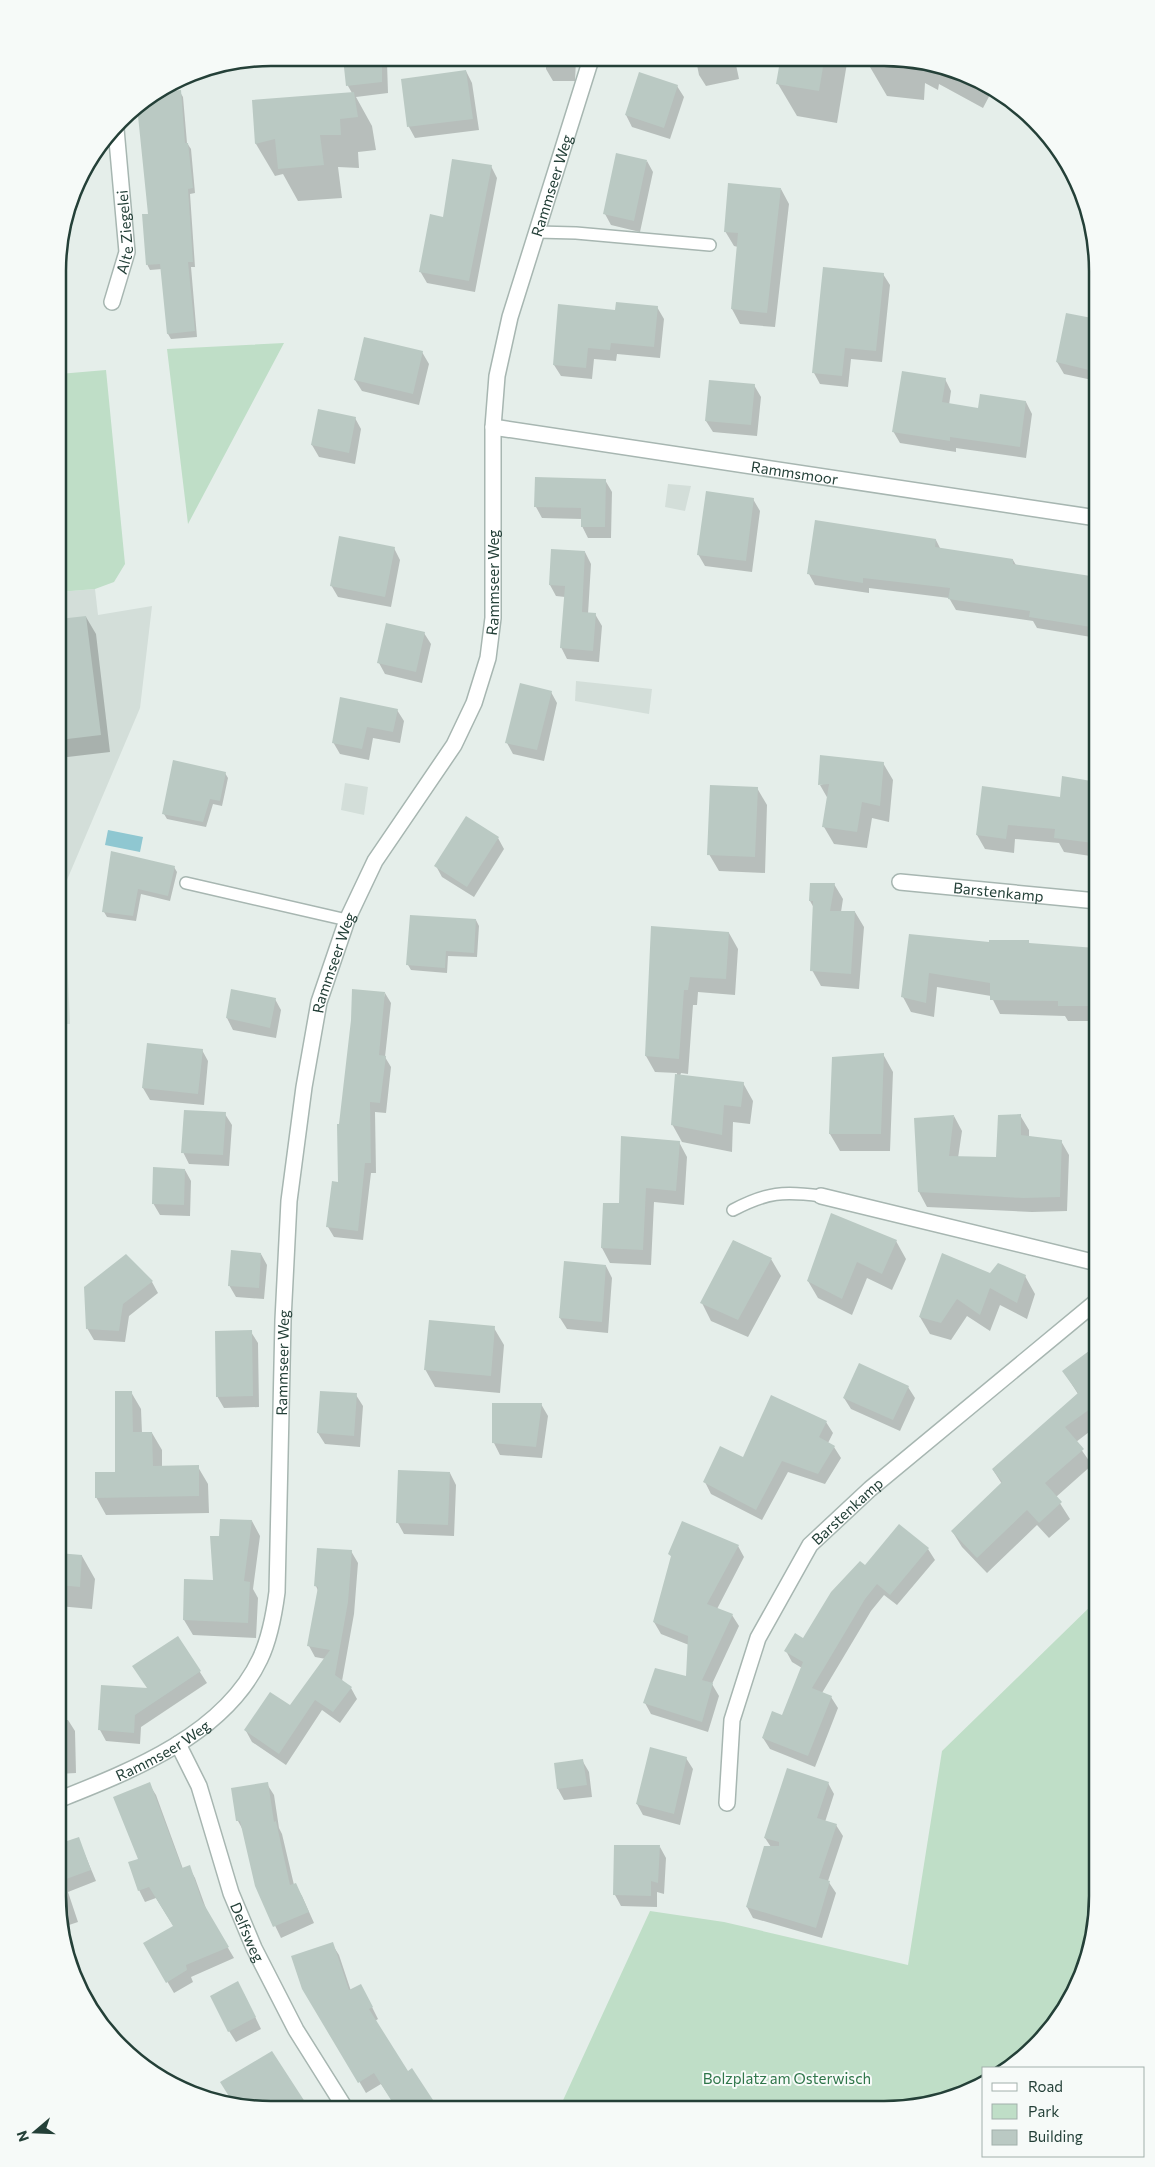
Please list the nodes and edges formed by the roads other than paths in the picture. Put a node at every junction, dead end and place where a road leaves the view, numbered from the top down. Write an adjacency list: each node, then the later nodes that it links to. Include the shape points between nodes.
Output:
1 (589, 66): 3 (street, Rammseer Weg)
2 (117, 136): 5 (street, Alte Ziegelei, via 127,252)
3 (537, 232): 4 (lane); 6 (street, Rammseer Weg, via 510,317 497,376)
4 (710, 245)
5 (112, 302)
6 (493, 426): 7 (street, Rammsmoor); 11 (street, Rammseer Weg, via 493,618 488,658 474,703 454,745 374,861)
7 (1089, 517)
8 (900, 882): 10 (street, Barstenkamp)
9 (186, 883): 11 (lane)
10 (1089, 900)
11 (347, 920): 16 (street, Rammseer Weg, via 318,1002 289,1201 277,1592 273,1620 260,1659 234,1697 214,1720)
12 (821, 1196): 13 (lane, via 775,1193); 14 (street)
13 (733, 1210)
14 (1089, 1261)
15 (1089, 1308): 18 (street, Barstenkamp, via 870,1490 810,1545 758,1638 732,1720)
16 (178, 1744): 17 (street, Rammseer Weg); 19 (street, Delfsweg, via 199,1786 232,1893 254,1948 296,2030)
17 (66, 1797)
18 (727, 1803)
19 (342, 2101)

